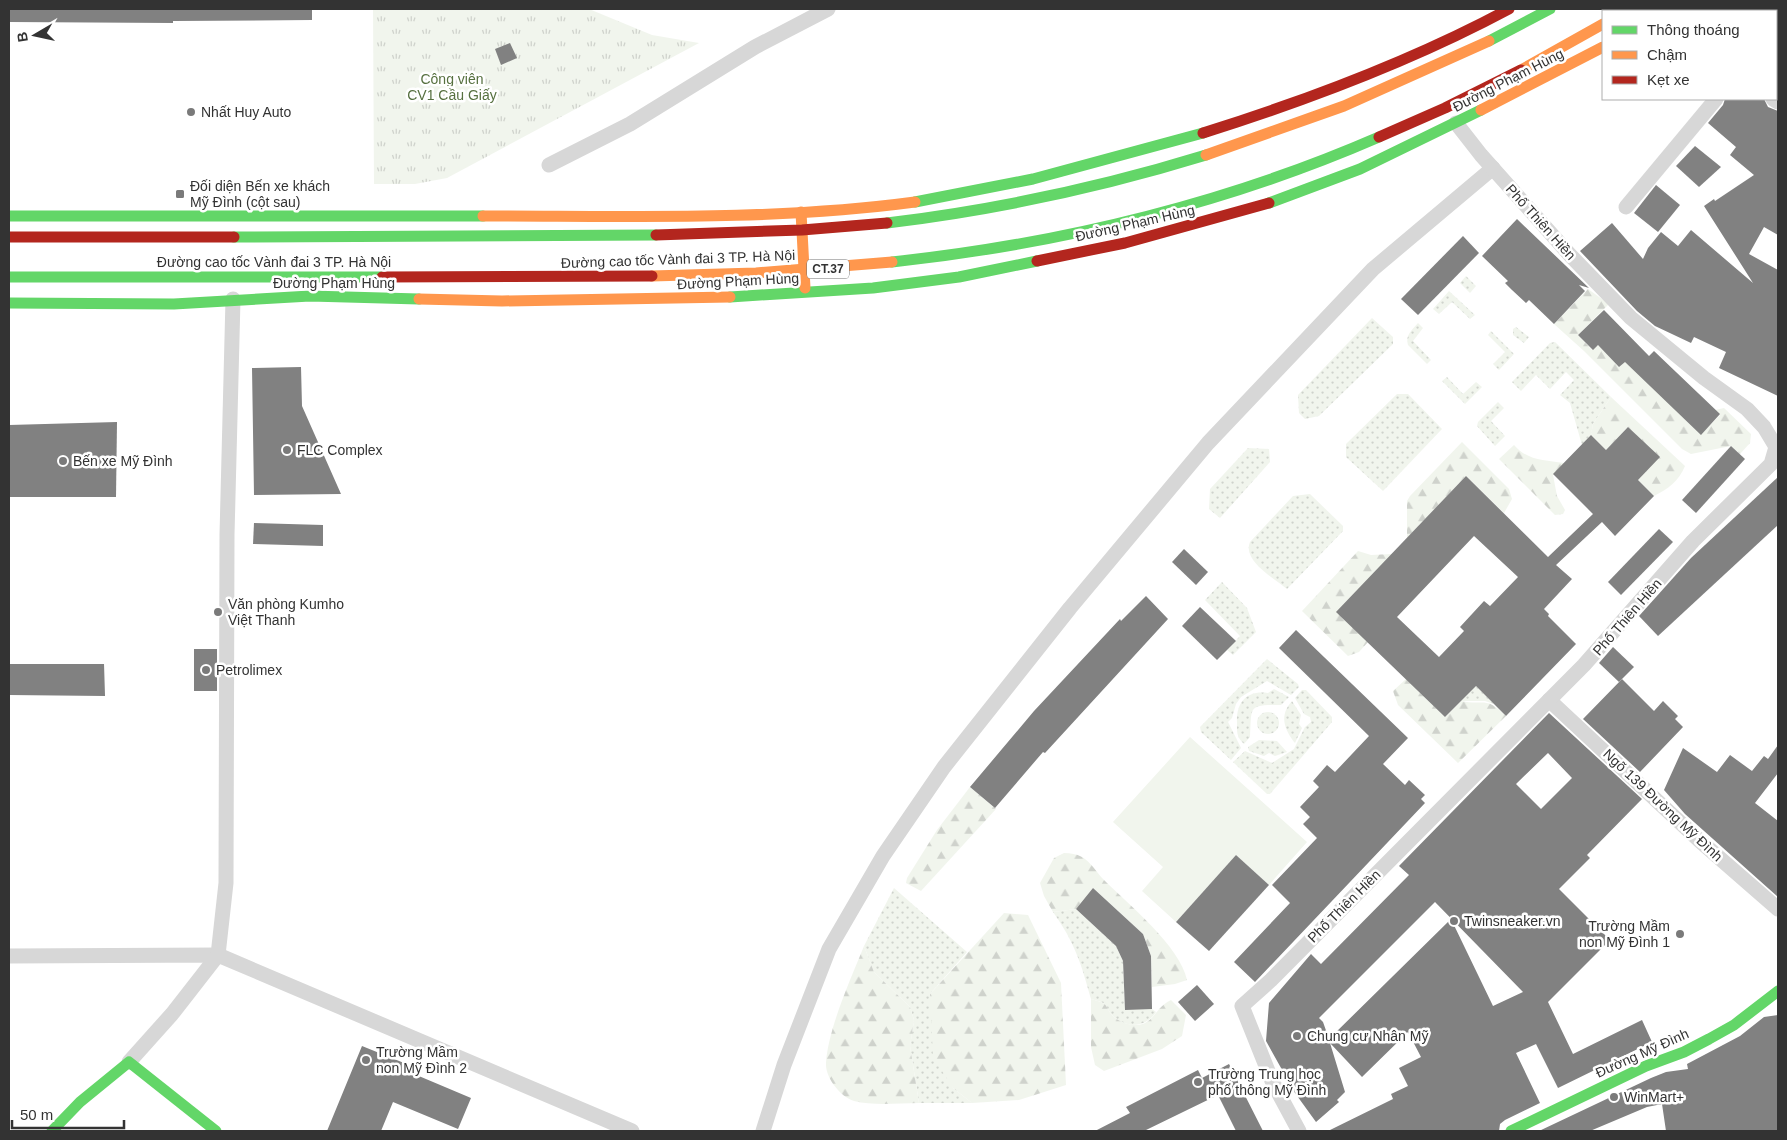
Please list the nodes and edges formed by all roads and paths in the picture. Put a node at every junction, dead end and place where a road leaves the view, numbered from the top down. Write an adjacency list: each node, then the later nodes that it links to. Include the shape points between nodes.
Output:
1 (828, 9): 8 (street, via 755,47 630,124)
2 (1509, 9): 11 (main road, via 1468,32 1323,94 1145,152 1016,183 901,204)
3 (1550, 9): 13 (main road, Đường cao tốc Vành đai 3 TP. Hà Nội, bridge, via 1424,72 1331,113 1236,147 1136,177 1042,198 926,218 730,234)
4 (1602, 25): 14 (main road, Đường cao tốc Vành đai 3 TP. Hà Nội / CT.37, bridge, via 1551,55 1450,105 1345,151 1248,186 1146,216 1040,240 942,256 830,269 731,275)
5 (1602, 47): 7 (main road, Đường Phạm Hùng)
6 (1715, 100): 10 (street)
7 (1456, 123): 9 (street, Phố Thiên Hiền); 15 (main road, Đường Phạm Hùng, via 1360,168 1261,206 1126,243 959,277)
8 (549, 165)
9 (1493, 168): 18 (street, Phố Thiên Hiền, via 1570,255 1632,318 1747,409 1764,427 1776,447 1771,464 1693,541 1584,665); 27 (street, via 1373,269 1208,443 1070,608 944,767 883,856 829,948 784,1065)
10 (1626, 207)
11 (800, 212): 12 (main road, via 707,216); 15 (main road)
12 (9, 216)
13 (9, 237)
14 (9, 277)
15 (806, 293): 16 (main road, Đường Phạm Hùng, via 713,298 502,301 310,296)
16 (232, 299): 17 (main road, Đường Phạm Hùng, via 174,304); 20 (street, via 226,883)
17 (9, 303)
18 (1548, 700): 19 (street, Ngõ 139 Đường Mỹ Đình); 28 (street, Phố Thiên Hiền, via 1242,1006 1272,1081)
19 (1778, 909)
20 (218, 955): 21 (street); 23 (street); 26 (street)
21 (9, 956)
22 (1778, 991): 29 (main road, Đường Mỹ Đình, via 1734,1025 1709,1039)
23 (129, 1062): 24 (main road, via 80,1102); 25 (main road)
24 (52, 1131)
25 (216, 1131)
26 (632, 1131)
27 (763, 1131)
28 (1299, 1131)
29 (1511, 1131)

